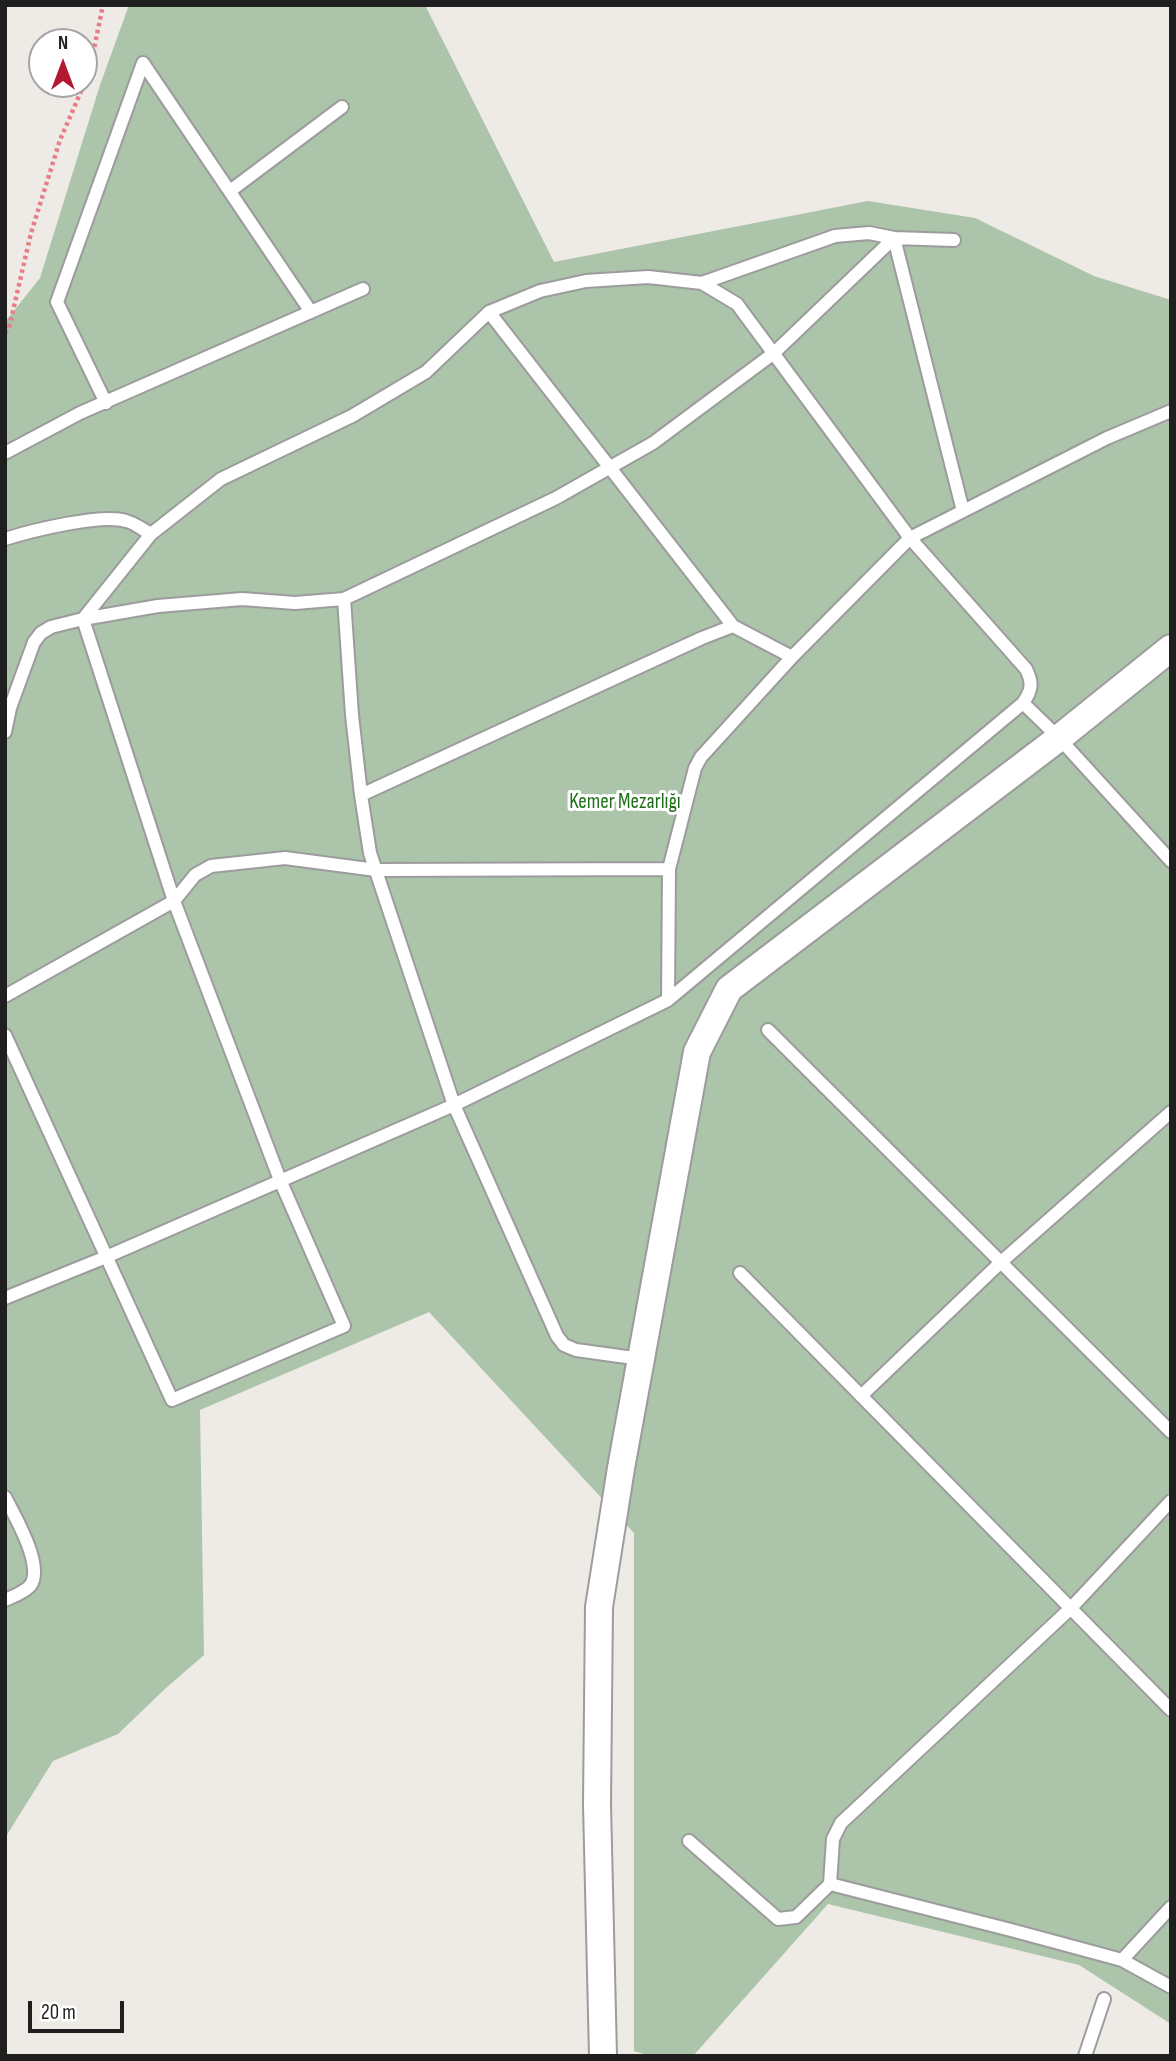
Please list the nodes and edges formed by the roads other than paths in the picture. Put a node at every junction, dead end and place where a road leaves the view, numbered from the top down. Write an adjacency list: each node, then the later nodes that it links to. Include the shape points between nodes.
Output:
1 (342, 107): 2 (lane)
2 (230, 191): 7 (lane); 10 (lane, via 143,63 57,302)
3 (894, 238): 4 (lane); 5 (lane, via 869,233 835,236); 9 (lane); 14 (lane)
4 (954, 240)
5 (702, 283): 8 (lane, via 648,277 586,281 540,291); 9 (lane, via 737,304)
6 (362, 289): 7 (lane)
7 (311, 312): 10 (lane)
8 (489, 312): 13 (lane); 15 (lane, via 426,372 352,416 221,480)
9 (774, 353): 13 (lane, via 653,443); 16 (lane)
10 (106, 402): 12 (lane)
11 (1171, 411): 14 (lane)
12 (5, 453)
13 (611, 468): 18 (lane); 20 (lane)
14 (963, 511): 16 (lane)
15 (151, 534): 17 (lane, via 126,520 107,519 35,529); 19 (lane)
16 (910, 537): 22 (lane); 23 (lane, via 1026,669 1031,693)
17 (5, 539)
18 (344, 599): 19 (lane, via 295,603 242,599 158,606); 26 (lane)
19 (83, 619): 24 (lane, via 51,627 34,642); 30 (lane)
20 (733, 626): 22 (lane); 26 (lane)
21 (1171, 648): 25 (street)
22 (792, 657): 28 (lane, via 701,757)
23 (1023, 703): 25 (lane); 32 (lane)
24 (5, 732)
25 (1059, 738): 27 (lane); 42 (street, via 729,989 697,1052)
26 (361, 795): 29 (lane)
27 (1171, 861)
28 (669, 869): 29 (lane); 32 (lane)
29 (376, 870): 30 (lane, via 285,858 211,866 195,875); 35 (lane)
30 (174, 901): 31 (lane); 37 (lane)
31 (5, 996)
32 (668, 1000): 35 (lane)
33 (768, 1030): 39 (lane)
34 (5, 1035): 38 (lane)
35 (454, 1105): 37 (lane); 42 (lane, via 557,1336 576,1350)
36 (1171, 1112): 39 (lane)
37 (280, 1180): 38 (lane); 38 (lane, via 344,1326 172,1400)
38 (106, 1257): 41 (lane)
39 (1000, 1263): 43 (lane); 44 (lane)
40 (740, 1273): 43 (lane)
41 (5, 1298)
42 (641, 1359): 56 (street, via 598,1607)
43 (862, 1396): 48 (lane)
44 (1171, 1432)
45 (5, 1497): 47 (lane, via 35,1573 31,1585)
46 (1171, 1501): 48 (lane)
47 (5, 1600)
48 (1071, 1608): 49 (lane); 51 (lane, via 841,1823 833,1839)
49 (1171, 1710)
50 (689, 1842): 51 (lane, via 778,1919 796,1917)
51 (830, 1884): 53 (lane)
52 (1171, 1907): 53 (lane)
53 (1122, 1960): 54 (lane)
54 (1171, 1987)
55 (1104, 1999): 57 (lane)
56 (603, 2056)
57 (1085, 2056)

